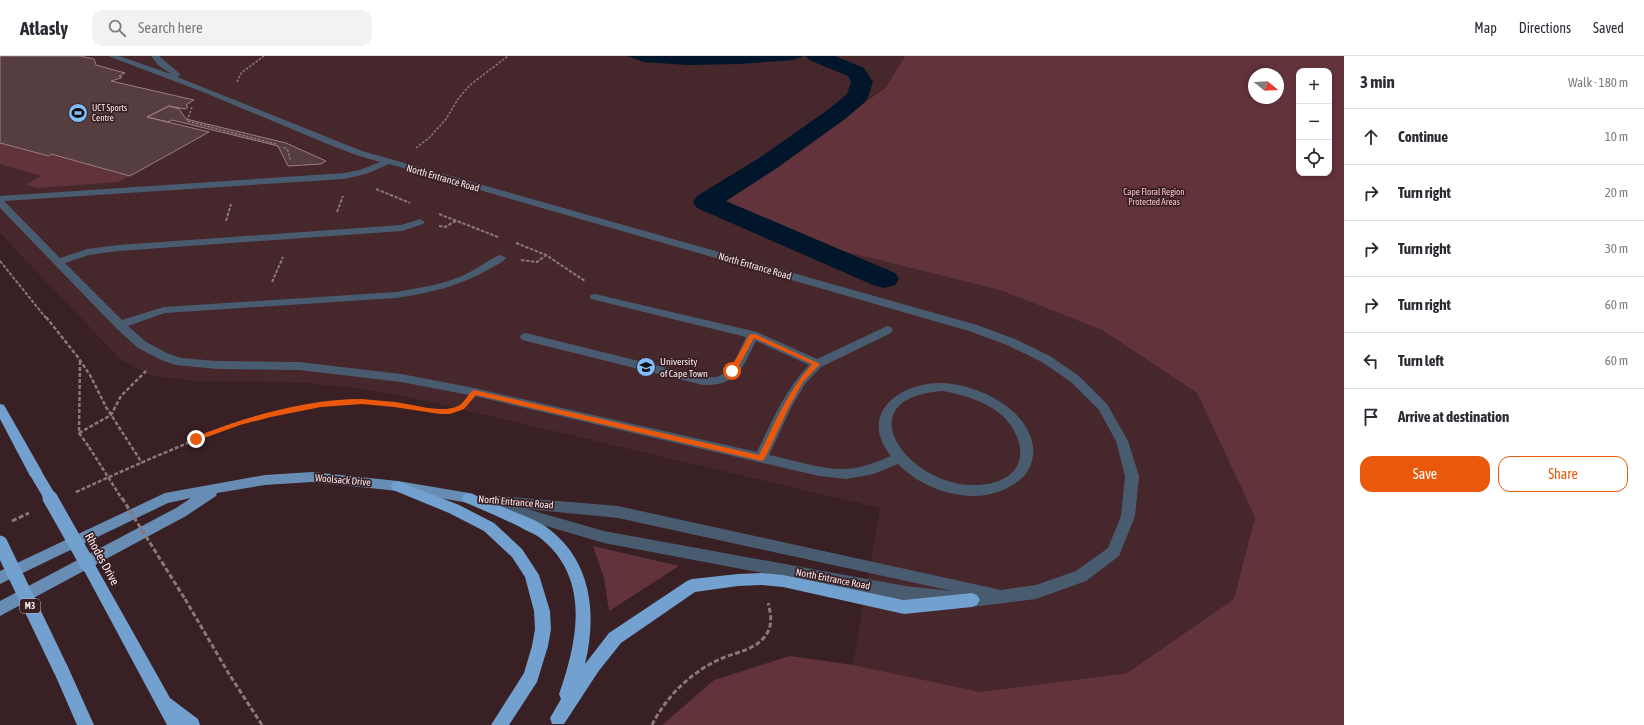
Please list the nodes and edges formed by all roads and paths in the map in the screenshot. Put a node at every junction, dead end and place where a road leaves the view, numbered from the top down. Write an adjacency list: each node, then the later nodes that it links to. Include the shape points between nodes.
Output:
1 (112, 56): 6 (street, North Entrance Road)
2 (126, 56): 6 (street)
3 (155, 56): 7 (street)
4 (264, 56): 8 (path, via 241,73 234,88)
5 (508, 56): 10 (path, via 470,85 446,119 428,138 409,152)
6 (131, 62): 7 (street, North Entrance Road)
7 (184, 81): 8 (street, North Entrance Road)
8 (222, 97): 10 (street, North Entrance Road, via 298,130)
9 (193, 106): 11 (path, via 187,121 282,145 288,151)
10 (387, 162): 15 (street, via 363,172 344,176); 51 (street, North Entrance Road, via 973,328 1046,359 1074,378 1103,407 1122,440 1132,476 1128,516 1114,552 1081,576 1036,592)
11 (289, 165)
12 (374, 188): 14 (path)
13 (345, 193): 18 (path)
14 (392, 195)
15 (0, 199)
16 (232, 201): 19 (path)
17 (0, 203): 25 (street)
18 (335, 214)
19 (226, 221)
20 (420, 222): 25 (street, via 402,228 118,248 87,252)
21 (546, 255): 23 (path, via 534,262)
22 (283, 257): 26 (path)
23 (501, 258): 28 (street, via 474,274 425,291 164,310)
24 (0, 261): 33 (path)
25 (59, 262): 28 (street)
26 (271, 285)
27 (595, 297): 30 (street)
28 (120, 325): 32 (street, via 142,345)
29 (887, 330): 34 (street)
30 (753, 335): 31 (street, via 732,371 725,378 714,381); 34 (street)
31 (526, 337)
32 (165, 357): 35 (street, via 180,362 217,366 299,366 401,378); 37 (path, via 121,396)
33 (80, 360): 37 (path); 38 (path)
34 (816, 364): 39 (street, via 801,381 786,405)
35 (474, 392): 39 (street); 41 (path, via 462,408 450,411 362,402 321,405 271,414 196,439)
36 (0, 408): 54 (highway, Rhodes Drive, bridge)
37 (111, 415): 38 (path); 41 (path)
38 (79, 433): 59 (path, bridge)
39 (762, 458): 40 (street, via 819,471 846,474 874,469)
40 (899, 458): 40 (street, via 912,471 931,481 951,488 972,491 992,488 1008,482 1020,473 1026,460 1027,446 1023,431 1013,418 982,396 943,387 925,388 908,393 896,402 888,414 885,428 889,443)
41 (142, 463): 44 (path)
42 (398, 486): 43 (main road, Woolsack Drive, via 312,477 265,480); 45 (main road, Woolsack Drive); 60 (highway, via 490,527 518,553 532,575 542,611 543,629 540,646 530,676)
43 (217, 488): 49 (main road, Woolsack Drive, via 164,498); 53 (main road, Woolsack Drive, via 181,512)
44 (71, 494)
45 (469, 498): 51 (street, North Entrance Road, via 618,512); 52 (street, North Entrance Road, via 604,537 905,594); 55 (highway, via 543,532 561,548 572,566 582,592 584,618 581,648 574,676)
46 (35, 510): 47 (path)
47 (7, 522)
48 (0, 542): 56 (highway, M3, bridge)
49 (0, 578)
50 (761, 579): 52 (highway, via 783,581 904,607); 55 (highway, via 692,586 634,624 615,638 592,666); 61 (path, via 772,618 771,628 763,639 752,647 718,660 690,677 670,696 657,713)
51 (1002, 596): 52 (street, North Entrance Road)
52 (972, 600)
53 (0, 609)
54 (162, 701): 57 (highway, Rhodes Drive); 58 (highway)
55 (556, 721)
56 (86, 725)
57 (176, 725)
58 (192, 725)
59 (262, 725)
60 (499, 725)
61 (652, 725)

